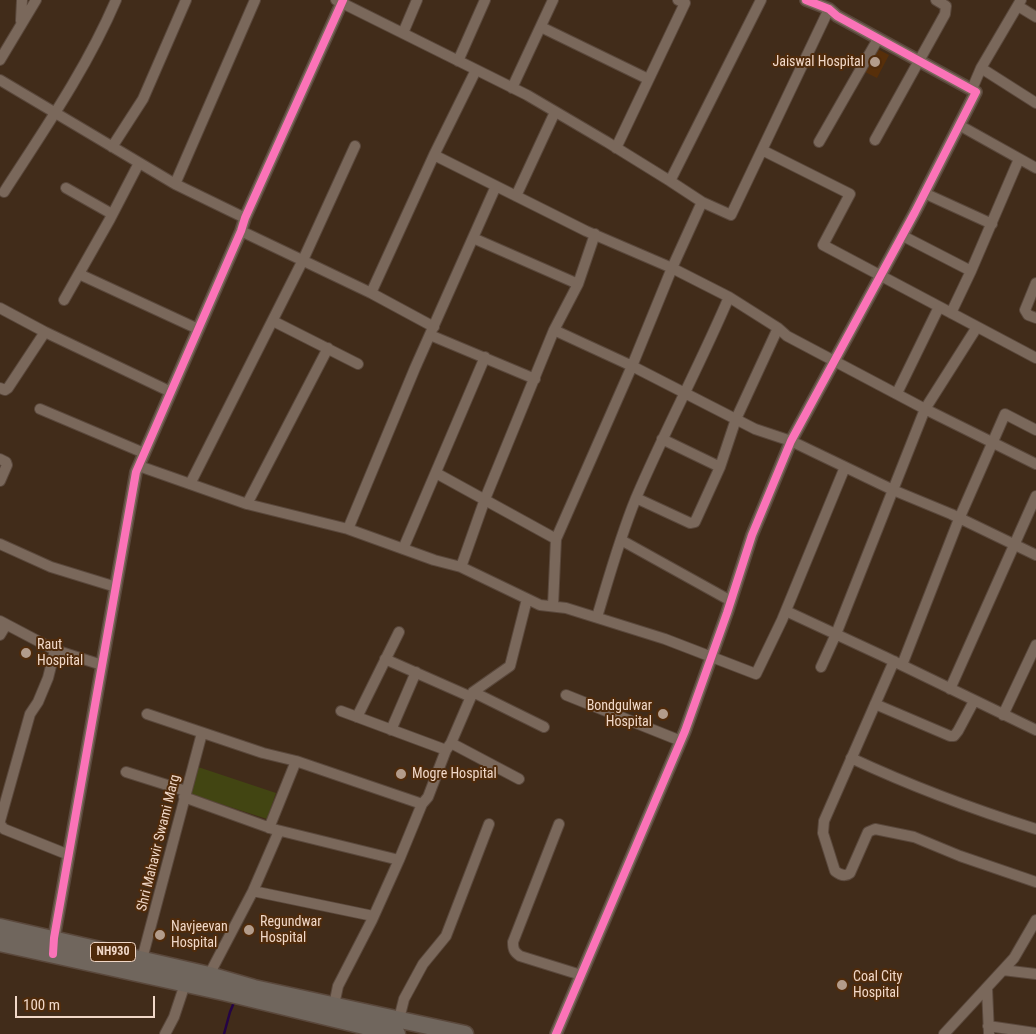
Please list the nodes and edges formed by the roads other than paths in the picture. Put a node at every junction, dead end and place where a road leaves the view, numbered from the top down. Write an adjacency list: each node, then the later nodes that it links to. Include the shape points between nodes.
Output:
1 (22, 0): 17 (street)
2 (36, 0): 17 (street)
3 (116, 0): 32 (street)
4 (186, 0): 37 (street, via 143,99)
5 (255, 0): 45 (street)
6 (417, 0): 19 (street)
7 (485, 0): 22 (street)
8 (553, 0): 18 (street)
9 (678, 0): 26 (street, via 685,3)
10 (761, 0): 44 (street)
11 (806, 0): 15 (street)
12 (936, 0): 23 (street, via 946,6 945,14)
13 (340, 1): 19 (street); 53 (street)
14 (1019, 3): 16 (street); 24 (street)
15 (829, 9): 20 (street); 39 (street)
16 (1036, 17)
17 (21, 24): 21 (street)
18 (541, 27): 26 (street); 28 (street)
19 (403, 33): 22 (street)
20 (878, 39): 23 (street); 35 (street)
21 (0, 60)
22 (458, 61): 25 (street)
23 (919, 62): 29 (street); 34 (street)
24 (981, 68): 29 (street); 30 (street)
25 (476, 70): 28 (street); 40 (street)
26 (648, 79): 38 (street)
27 (0, 80): 32 (street)
28 (512, 88): 31 (street)
29 (972, 89): 33 (street, via 976,92)
30 (1035, 102)
31 (555, 112): 38 (street); 50 (street)
32 (55, 113): 37 (street); 48 (street)
33 (959, 125): 41 (street); 49 (street)
34 (875, 140)
35 (819, 142)
36 (355, 146): 59 (street)
37 (112, 147): 42 (street)
38 (616, 148): 44 (street)
39 (762, 150): 51 (street, via 731,215); 63 (street, via 850,194 823,245)
40 (434, 156): 46 (street); 66 (street)
41 (1019, 158): 43 (street); 54 (street)
42 (139, 163): 45 (street); 52 (street)
43 (1036, 168)
44 (670, 181): 51 (street)
45 (175, 184): 53 (street)
46 (496, 186): 50 (street); 58 (street)
47 (66, 188): 52 (street)
48 (4, 192)
49 (924, 193): 54 (street); 57 (street)
50 (516, 196): 56 (street)
51 (702, 202): 60 (street)
52 (112, 214): 62 (street)
53 (245, 218): 55 (street)
54 (992, 224): 61 (street)
55 (241, 231): 59 (street); 76 (street)
56 (596, 234): 60 (street); 65 (street)
57 (903, 236): 61 (street); 63 (street)
58 (473, 238): 65 (street); 78 (street)
59 (303, 260): 66 (street); 73 (street)
60 (672, 268): 67 (street); 85 (street)
61 (972, 271): 71 (street)
62 (79, 274): 68 (street); 76 (street)
63 (882, 276): 69 (street); 83 (street)
64 (1036, 283): 72 (street, via 1025,310)
65 (578, 284): 77 (street)
66 (371, 293): 78 (street)
67 (730, 297): 75 (street); 89 (street)
68 (64, 300)
69 (939, 307): 71 (street); 90 (street)
70 (0, 308): 79 (street)
71 (951, 313): 74 (street)
72 (1036, 318)
73 (273, 321): 80 (street); 106 (street)
74 (977, 327): 82 (street); 92 (street)
75 (778, 328): 83 (street); 93 (street)
76 (198, 329): 88 (street)
77 (554, 330): 85 (street); 86 (street)
78 (432, 331): 81 (street); 113 (street)
79 (45, 332): 87 (street, via 8,388); 88 (street)
80 (328, 348): 84 (street); 111 (street)
81 (486, 358): 86 (street); 104 (street)
82 (1036, 358)
83 (834, 361): 90 (street); 96 (street)
84 (358, 364)
85 (632, 366): 89 (street); 114 (street)
86 (535, 380): 110 (street)
87 (0, 388)
88 (172, 392): 98 (street)
89 (684, 393): 93 (street); 95 (street)
90 (897, 393): 92 (street)
91 (40, 409): 98 (street)
92 (925, 409): 97 (street); 107 (street)
93 (736, 420): 96 (street); 102 (street)
94 (1036, 430): 97 (street, via 1005,414)
95 (662, 439): 102 (street); 109 (street)
96 (791, 441): 103 (street); 123 (street, via 752,535)
97 (992, 443): 100 (street); 112 (street)
98 (144, 453): 101 (street)
99 (0, 459): 105 (street, via 7,465)
100 (1036, 464)
101 (139, 466): 106 (street); 121 (street)
102 (720, 466): 109 (street, via 695,522)
103 (845, 467): 107 (street); 125 (street)
104 (436, 473): 110 (street); 118 (street)
105 (0, 481)
106 (190, 484): 111 (street)
107 (893, 490): 112 (street); 129 (street)
108 (1036, 496): 117 (street)
109 (636, 498): 115 (street)
110 (485, 500): 114 (street); 120 (street)
111 (247, 504): 113 (street)
112 (959, 519): 117 (street); 135 (street)
113 (348, 529): 118 (street)
114 (556, 539): 124 (street)
115 (620, 540): 123 (street); 126 (street)
116 (0, 544): 121 (street, via 51,568)
117 (1014, 545): 119 (street); 139 (street)
118 (403, 549): 120 (street)
119 (1036, 555)
120 (461, 567): 122 (street)
121 (116, 587): 136 (street)
122 (527, 599): 124 (street); 140 (street, via 510,666)
123 (731, 601): 133 (street)
124 (553, 606): 126 (street)
125 (786, 611): 129 (street); 133 (street, via 756,674)
126 (596, 617): 133 (street)
127 (3, 623): 130 (street); 132 (street)
128 (399, 632): 134 (street)
129 (836, 634): 135 (street); 137 (street)
130 (0, 635)
131 (1036, 645): 146 (street)
132 (55, 650): 136 (street); 160 (street, via 48,678 30,714)
133 (711, 658): 152 (street)
134 (384, 659): 138 (street); 147 (street)
135 (898, 663): 139 (street); 143 (street)
136 (102, 665): 166 (street)
137 (821, 667)
138 (416, 672): 140 (street); 149 (street)
139 (950, 690): 142 (street)
140 (472, 694): 148 (street); 153 (street)
141 (566, 695): 152 (street)
142 (974, 701): 143 (street, via 954,736); 146 (street)
143 (875, 704): 154 (street)
144 (341, 712): 147 (street)
145 (147, 714): 151 (street)
146 (1003, 715): 150 (street)
147 (356, 717): 149 (street)
148 (544, 727)
149 (391, 730): 153 (street)
150 (1036, 730)
151 (202, 733): 155 (street); 158 (street, Shri Mahavir Swami Marg)
152 (682, 741): 179 (street)
153 (449, 746): 157 (street); 159 (street)
154 (851, 758): 164 (street, via 910,785); 168 (street, via 823,827 838,874 850,873 868,832 874,829 914,837)
155 (296, 761): 159 (street); 163 (street)
156 (126, 772): 158 (street)
157 (519, 780)
158 (185, 794): 163 (street); 175 (street, Shri Mahavir Swami Marg, via 172,854)
159 (422, 804): 167 (street)
160 (0, 823): 166 (street, via 4,829)
161 (489, 824): 185 (street, via 446,936 423,964 404,999)
162 (559, 824): 179 (street, via 513,948 520,956)
163 (269, 828): 165 (street)
164 (1036, 829)
165 (279, 831): 167 (street); 169 (street)
166 (69, 856): 174 (street)
167 (399, 860): 170 (street)
168 (1036, 882)
169 (253, 892): 170 (street); 178 (street)
170 (373, 916): 184 (street, via 338,986)
171 (1036, 920): 176 (street, via 1014,958)
172 (0, 927): 174 (highway, NH930)
173 (0, 942): 174 (highway, NH930)
174 (53, 946): 175 (highway, NH930); 180 (highway, NH930)
175 (142, 959): 178 (highway, NH930)
176 (1003, 970): 177 (street); 182 (street)
177 (1036, 974)
178 (209, 975): 181 (highway, NH930)
179 (582, 975): 191 (street)
180 (185, 984): 181 (highway, NH930); 189 (street)
181 (225, 986): 183 (highway, NH930)
182 (987, 988): 187 (street); 192 (street)
183 (261, 995): 184 (highway, NH930); 186 (highway, NH930)
184 (335, 1003): 186 (highway, NH930)
185 (399, 1021): 186 (highway, NH930); 190 (highway, NH930)
186 (377, 1026)
187 (988, 1030): 188 (street)
188 (1036, 1033)
189 (165, 1034)
190 (465, 1034)
191 (556, 1034)
192 (944, 1034)

